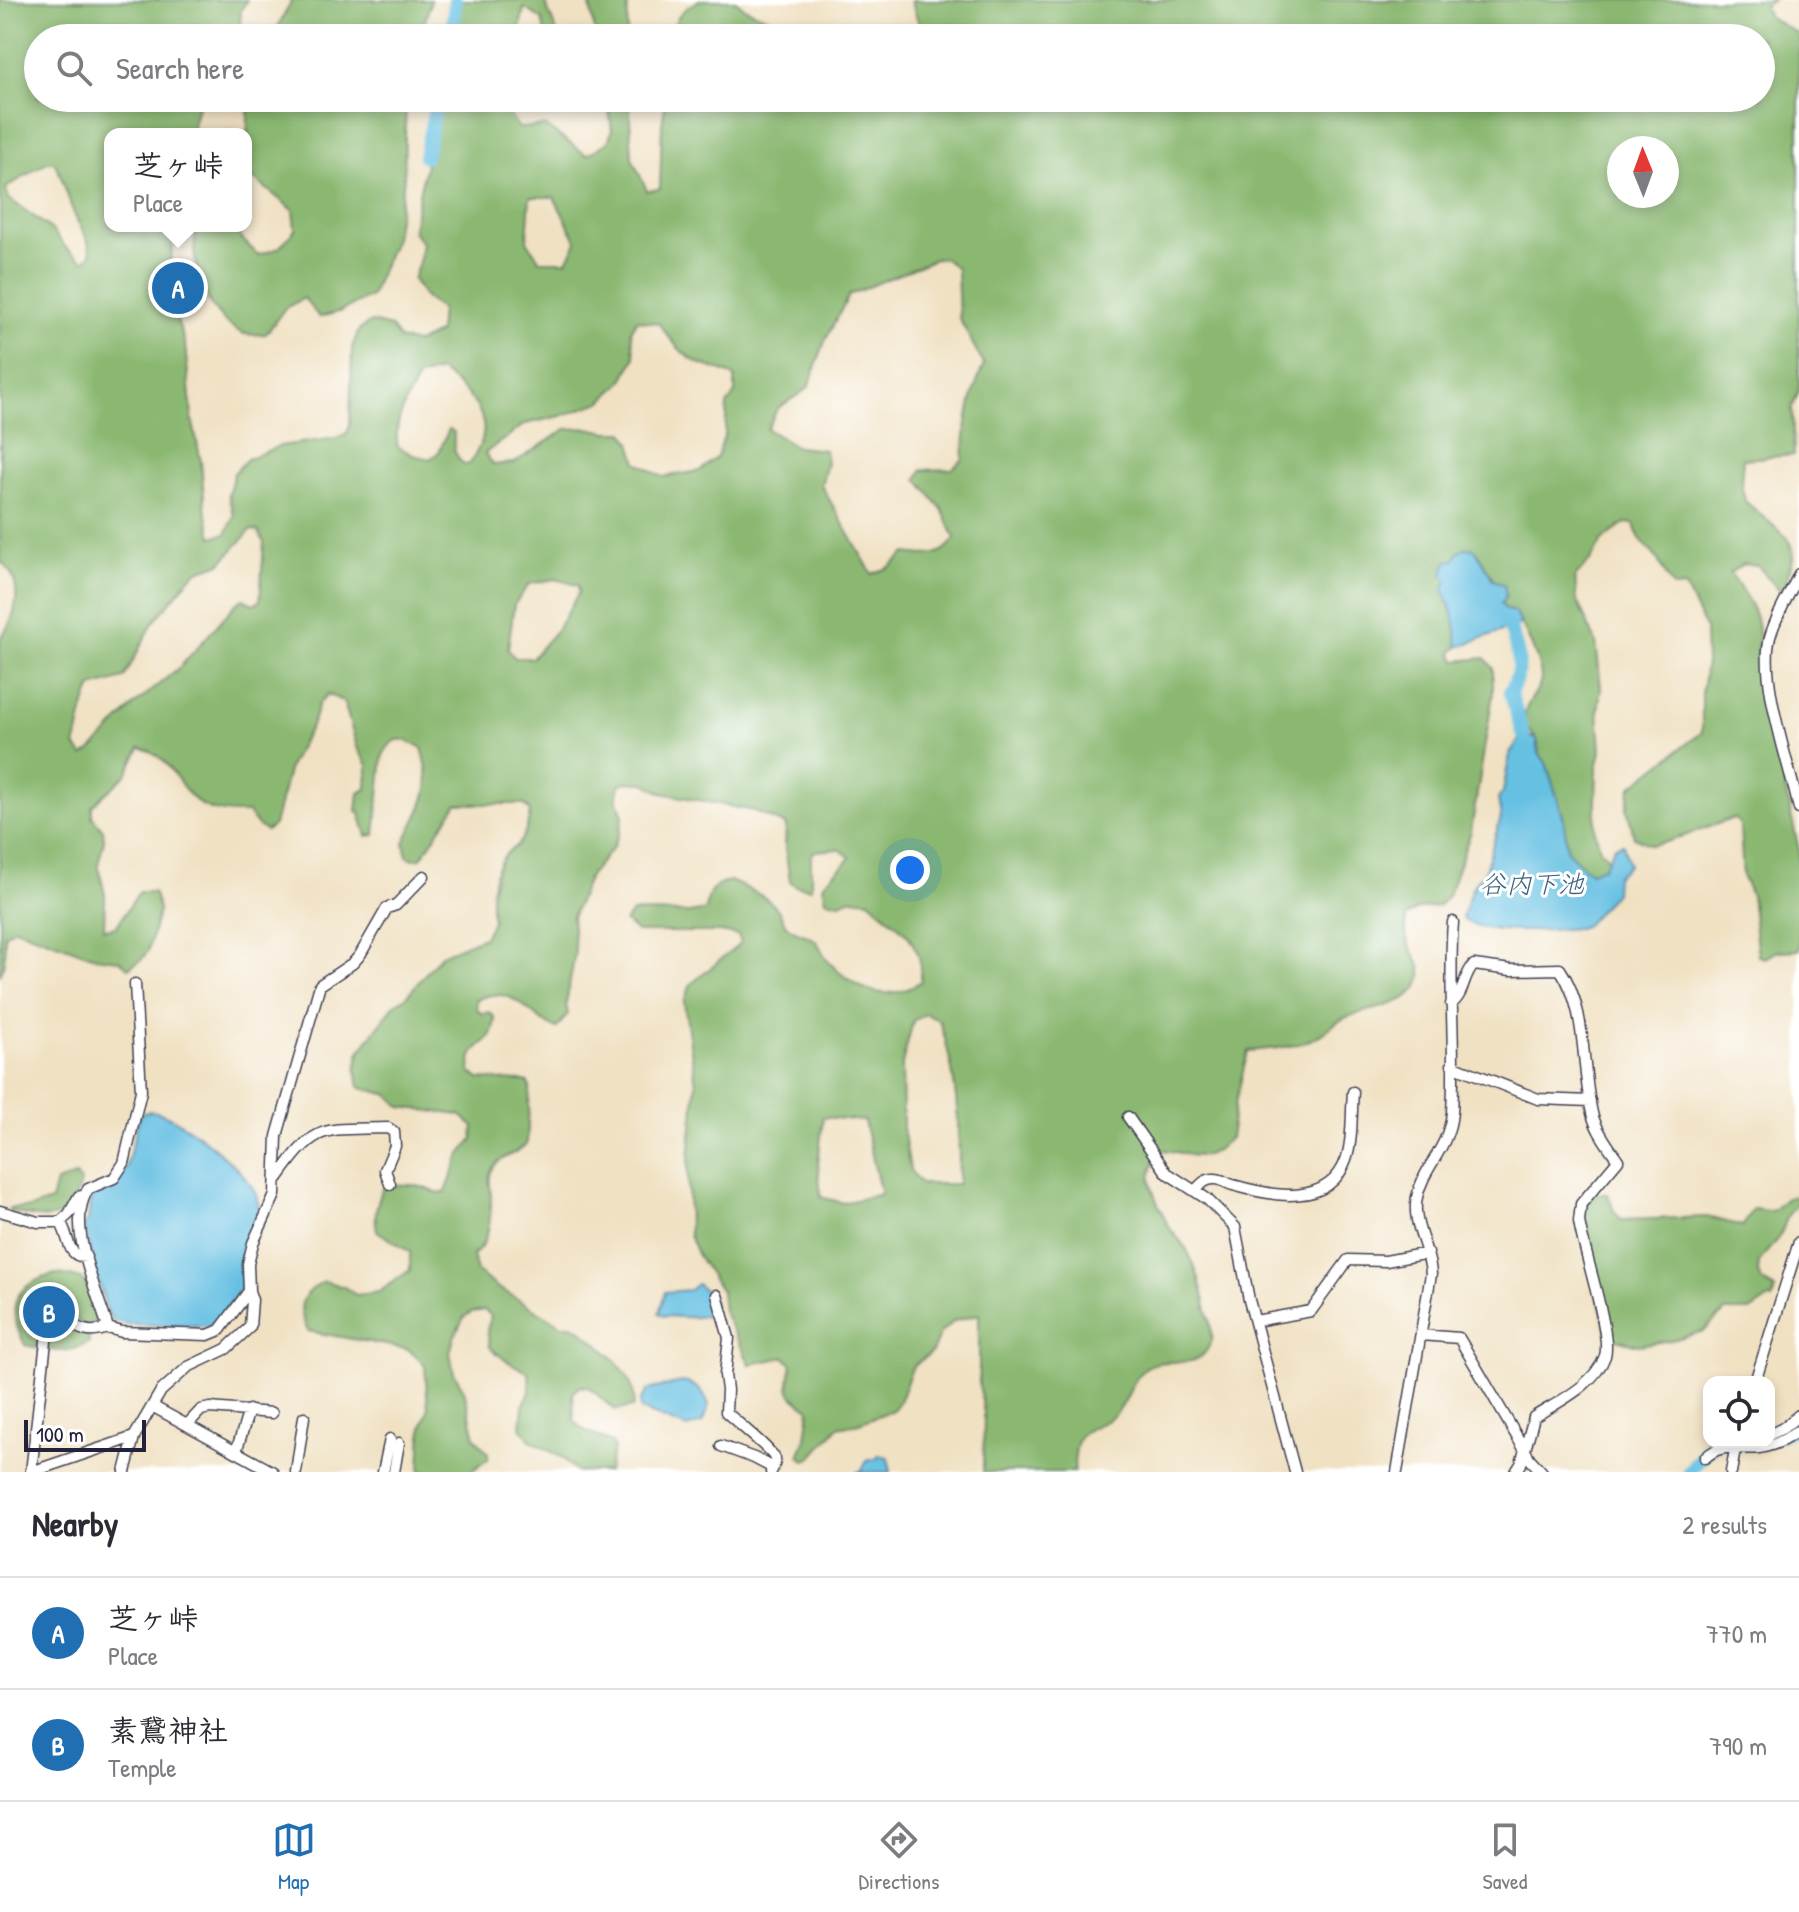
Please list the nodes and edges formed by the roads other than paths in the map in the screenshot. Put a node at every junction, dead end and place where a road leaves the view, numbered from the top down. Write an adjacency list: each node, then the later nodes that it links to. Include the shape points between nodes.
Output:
1 (1799, 574): 2 (street, via 1770,638 1767,666)
2 (1799, 809)
3 (424, 876): 11 (street, via 387,908 353,963 320,985 277,1136)
4 (1453, 922): 6 (street)
5 (135, 984): 13 (street, via 141,1091 124,1163 114,1178)
6 (1451, 1004): 7 (street); 9 (street, via 1474,965 1560,969 1581,1017)
7 (1452, 1065): 9 (street, via 1538,1099); 18 (street, via 1450,1126 1416,1206)
8 (1353, 1092): 14 (street, via 1348,1154 1327,1185 1306,1195 1281,1195 1216,1179)
9 (1590, 1101): 39 (street, via 1596,1126 1618,1160 1581,1204 1579,1221 1606,1354 1582,1386 1534,1417)
10 (1128, 1117): 14 (street, via 1167,1173)
11 (277, 1179): 12 (street, via 295,1153 320,1132 388,1128 394,1132 395,1146 385,1170); 20 (street, via 270,1210 253,1243)
12 (390, 1184)
13 (88, 1189): 16 (street); 19 (street, via 79,1219)
14 (1195, 1191): 23 (street, via 1235,1227)
15 (0, 1211): 16 (street)
16 (60, 1222): 19 (street, via 73,1253)
17 (1799, 1242): 27 (street)
18 (1428, 1253): 23 (street, via 1386,1261 1348,1260 1311,1311); 26 (street)
19 (86, 1257): 25 (street)
20 (249, 1291): 25 (street, via 220,1330 208,1335); 28 (street, via 250,1327 226,1349 171,1380)
21 (717, 1295): 44 (street, via 729,1338 726,1412 773,1454)
22 (64, 1318): 25 (street, via 79,1330)
23 (1255, 1321): 51 (street)
24 (48, 1324): 45 (street)
25 (108, 1328)
26 (1421, 1335): 39 (street, via 1459,1338); 52 (street)
27 (1757, 1376)
28 (152, 1406): 33 (street); 36 (street)
29 (249, 1410): 30 (street); 33 (street, via 201,1410); 42 (street)
30 (272, 1413)
31 (1799, 1415): 35 (street)
32 (304, 1417): 48 (street)
33 (187, 1425): 42 (street)
34 (1799, 1430): 37 (street)
35 (1775, 1432)
36 (134, 1437): 45 (street); 46 (street)
37 (1775, 1443)
38 (721, 1446): 44 (street)
39 (1525, 1448): 53 (street); 54 (street)
40 (1720, 1448): 43 (street)
41 (1735, 1448): 55 (street)
42 (236, 1452): 47 (street)
43 (1705, 1458)
44 (772, 1470)
45 (31, 1472)
46 (125, 1472)
47 (273, 1472)
48 (296, 1472)
49 (383, 1472): 50 (street, via 394,1441)
50 (394, 1472)
51 (1295, 1472)
52 (1397, 1472)
53 (1516, 1472)
54 (1542, 1472)
55 (1731, 1472)

